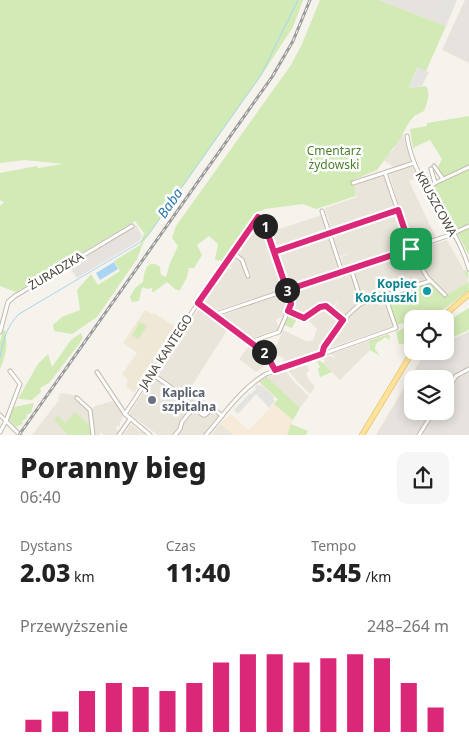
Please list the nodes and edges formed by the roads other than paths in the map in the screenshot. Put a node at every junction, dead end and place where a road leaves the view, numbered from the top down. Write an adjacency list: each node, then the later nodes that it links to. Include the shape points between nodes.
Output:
1 (407, 136): 2 (street, KRUSZCOWA)
2 (414, 163): 4 (street); 8 (street, KRUSZCOWA)
3 (469, 167): 5 (street)
4 (386, 173): 6 (street); 9 (street)
5 (443, 179): 7 (street); 7 (street, via 432,167)
6 (353, 183)
7 (436, 183): 8 (street)
8 (428, 188): 14 (street, KRUSZCOWA)
9 (398, 210): 13 (street); 15 (street)
10 (322, 211): 13 (street)
11 (132, 226): 33 (street, ŻURADZKA, via 15,296 8,302)
12 (469, 226): 14 (street)
13 (330, 233): 16 (street); 20 (street)
14 (454, 233): 15 (street); 18 (street, KRUSZCOWA)
15 (411, 249): 19 (street); 22 (street)
16 (274, 252): 17 (street, JANA KANTEGO, via 263,220 258,217); 23 (street)
17 (233, 253): 21 (street, via 242,260); 27 (street, JANA KANTEGO)
18 (469, 269)
19 (351, 270): 20 (street); 28 (street)
20 (342, 272): 23 (street)
21 (248, 276)
22 (430, 281): 25 (street); 26 (street)
23 (287, 290): 30 (street, via 291,304); 31 (street, via 220,313)
24 (469, 294): 29 (main road)
25 (445, 295)
26 (385, 296): 28 (street); 35 (street, via 396,328)
27 (198, 303): 31 (street); 41 (street, JANA KANTEGO)
28 (362, 303): 32 (street)
29 (450, 310)
30 (288, 311): 32 (street, via 304,318 326,306); 34 (street, via 279,332)
31 (211, 313): 34 (street)
32 (343, 320): 35 (street)
33 (0, 332)
34 (252, 344): 38 (street, via 268,356)
35 (322, 354): 38 (street)
36 (408, 360): 58 (main road)
37 (469, 369): 42 (street)
38 (275, 370): 47 (street, via 252,383)
39 (10, 371): 50 (street, via 20,384)
40 (97, 372): 45 (street)
41 (152, 374): 44 (street); 45 (street, JANA KANTEGO)
42 (454, 379)
43 (77, 398): 53 (street, via 90,410)
44 (194, 407): 47 (street, via 206,415 212,408); 56 (street)
45 (125, 414): 48 (street)
46 (0, 415): 50 (street)
47 (222, 416): 57 (street)
48 (130, 419): 54 (street); 55 (street)
49 (428, 420): 59 (street)
50 (6, 421): 51 (street); 52 (street)
51 (0, 432)
52 (20, 435)
53 (93, 435)
54 (119, 435)
55 (150, 435)
56 (175, 435)
57 (206, 435)
58 (362, 435)
59 (419, 435)

